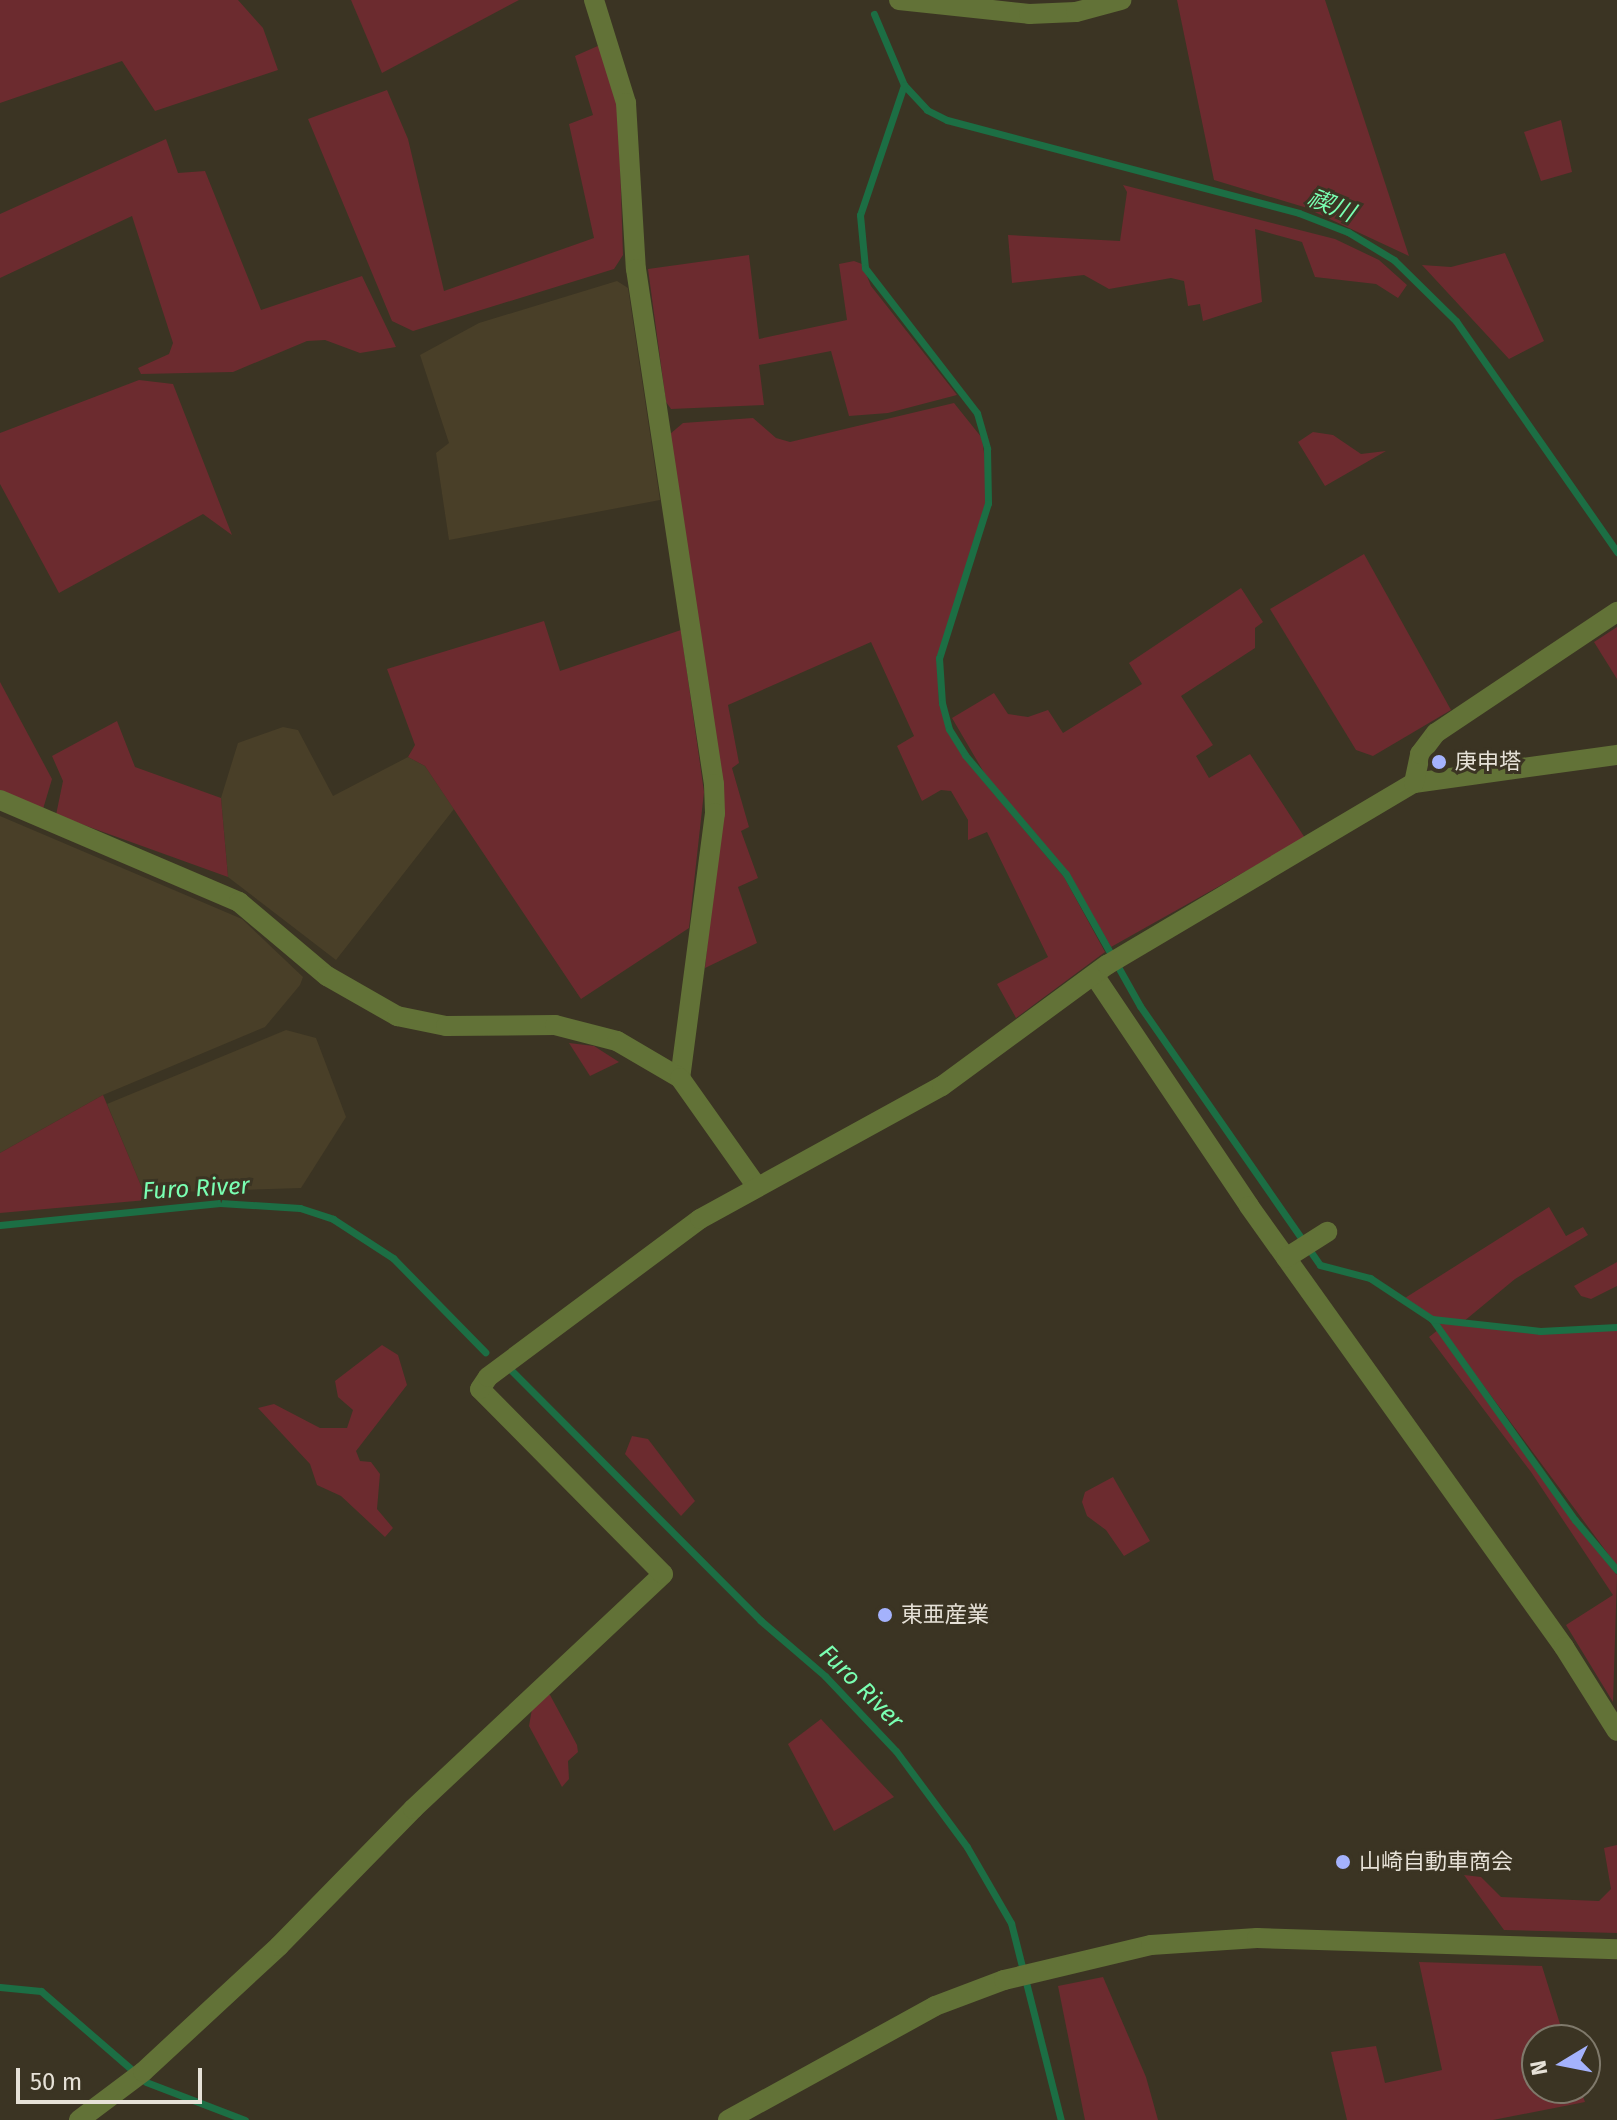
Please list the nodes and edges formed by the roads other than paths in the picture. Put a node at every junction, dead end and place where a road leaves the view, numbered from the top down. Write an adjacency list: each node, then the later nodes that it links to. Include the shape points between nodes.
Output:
1 (594, 0): 9 (street, via 626,103 636,269 714,784 715,813)
2 (899, 0): 3 (street, via 1050,14)
3 (1121, 0)
4 (1617, 612): 6 (street, via 1436,733 1420,754)
5 (1617, 755): 6 (street)
6 (1414, 783): 8 (street)
7 (0, 800): 9 (street, via 239,902 327,976 397,1016 446,1026 555,1025 586,1031 617,1041)
8 (1101, 970): 10 (street, via 942,1086); 12 (street)
9 (680, 1078): 10 (street)
10 (755, 1184): 15 (street, via 511,1357 480,1389 663,1574 424,1798 225,1997 143,2072)
11 (1327, 1232): 12 (street)
12 (1292, 1254): 13 (street)
13 (1617, 1731)
14 (1617, 1949): 16 (street, via 1257,1938 1151,1945 1004,1980 935,2006)
15 (79, 2120)
16 (728, 2120)

